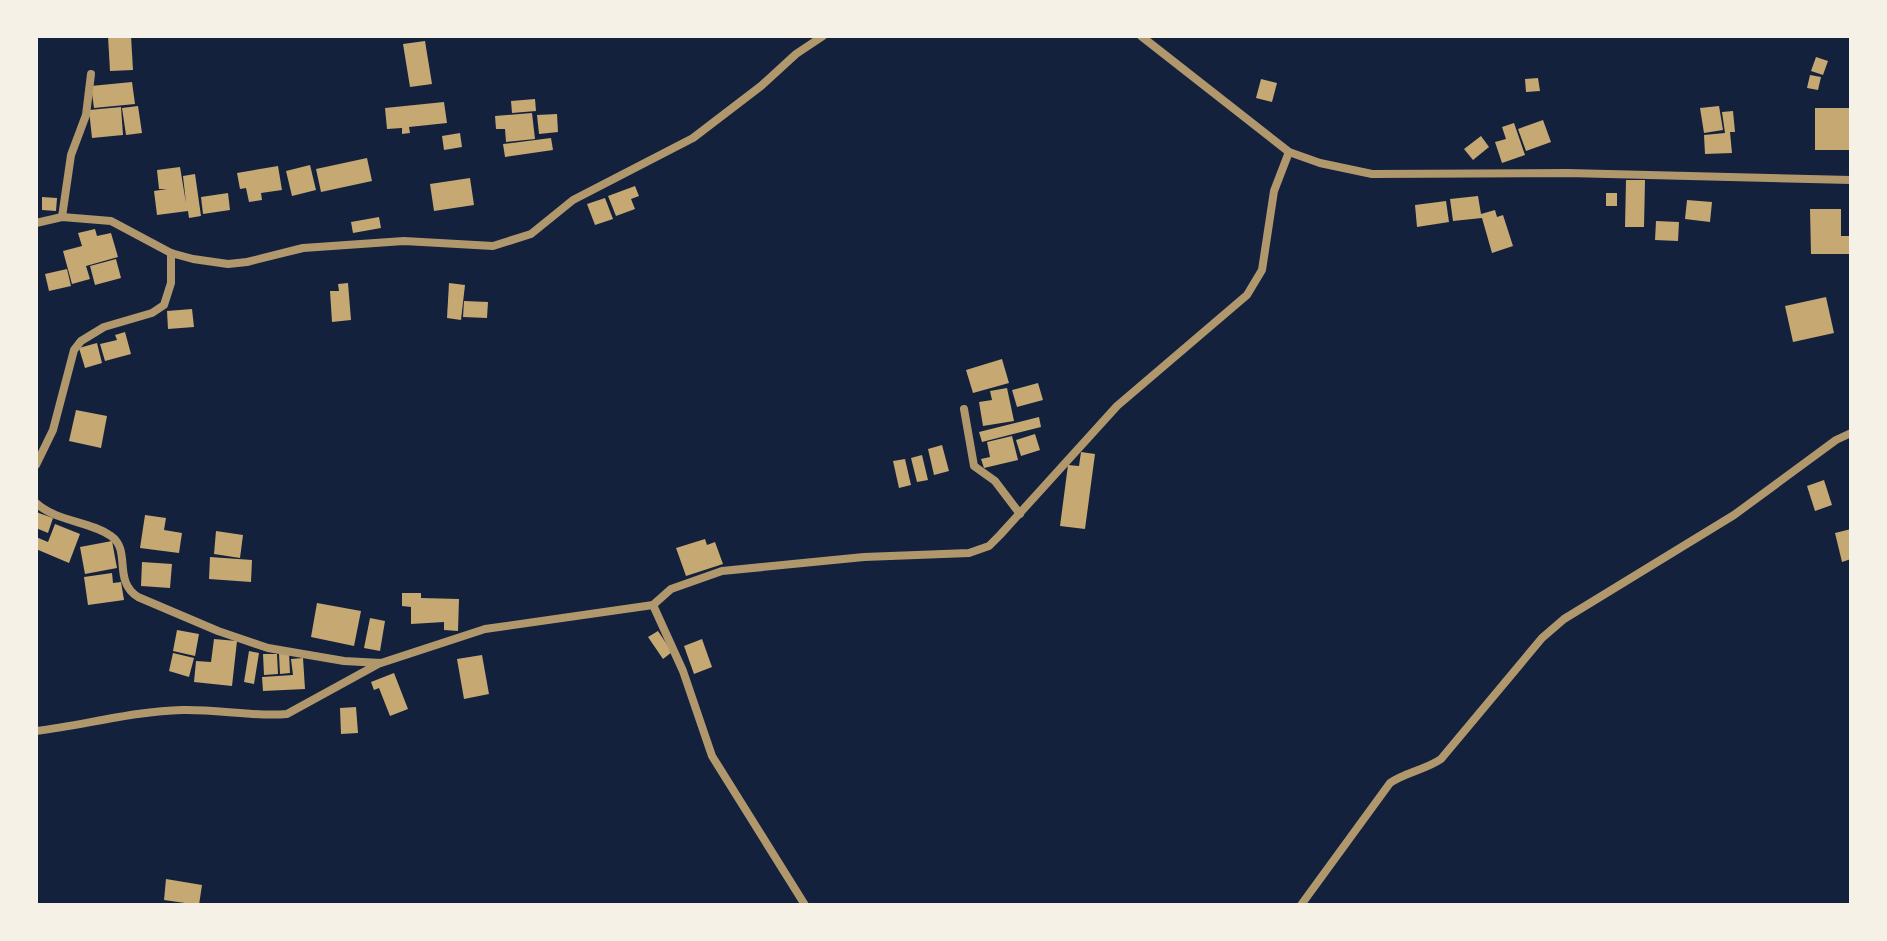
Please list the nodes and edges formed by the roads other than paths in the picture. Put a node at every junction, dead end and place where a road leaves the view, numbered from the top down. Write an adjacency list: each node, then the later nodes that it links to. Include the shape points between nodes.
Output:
1 (823, 36): 8 (street, via 693,138 573,200 515,241 493,246 404,241 303,248 228,264)
2 (1141, 36): 4 (street)
3 (91, 74): 6 (street)
4 (1289, 152): 5 (street, via 1372,174); 13 (street, via 1274,191 1262,270 1247,295 1117,406)
5 (1851, 180)
6 (62, 217): 7 (street); 8 (street, via 111,221)
7 (36, 223)
8 (171, 253): 11 (street, via 171,283 164,305 89,334 74,350 53,430)
9 (964, 409): 13 (street, via 974,466 995,481)
10 (1851, 433): 18 (street, via 1734,515 1564,619 1441,759 1390,783)
11 (36, 465)
12 (36, 503): 15 (street, via 111,536 120,548 124,582 138,597 268,648)
13 (1020, 514): 14 (street, via 989,546 969,553 722,571 671,589)
14 (653, 605): 15 (street, via 485,629); 17 (street, via 675,649 712,756)
15 (381, 663): 16 (street, via 287,714 173,710)
16 (36, 731)
17 (805, 905)
18 (1301, 905)

